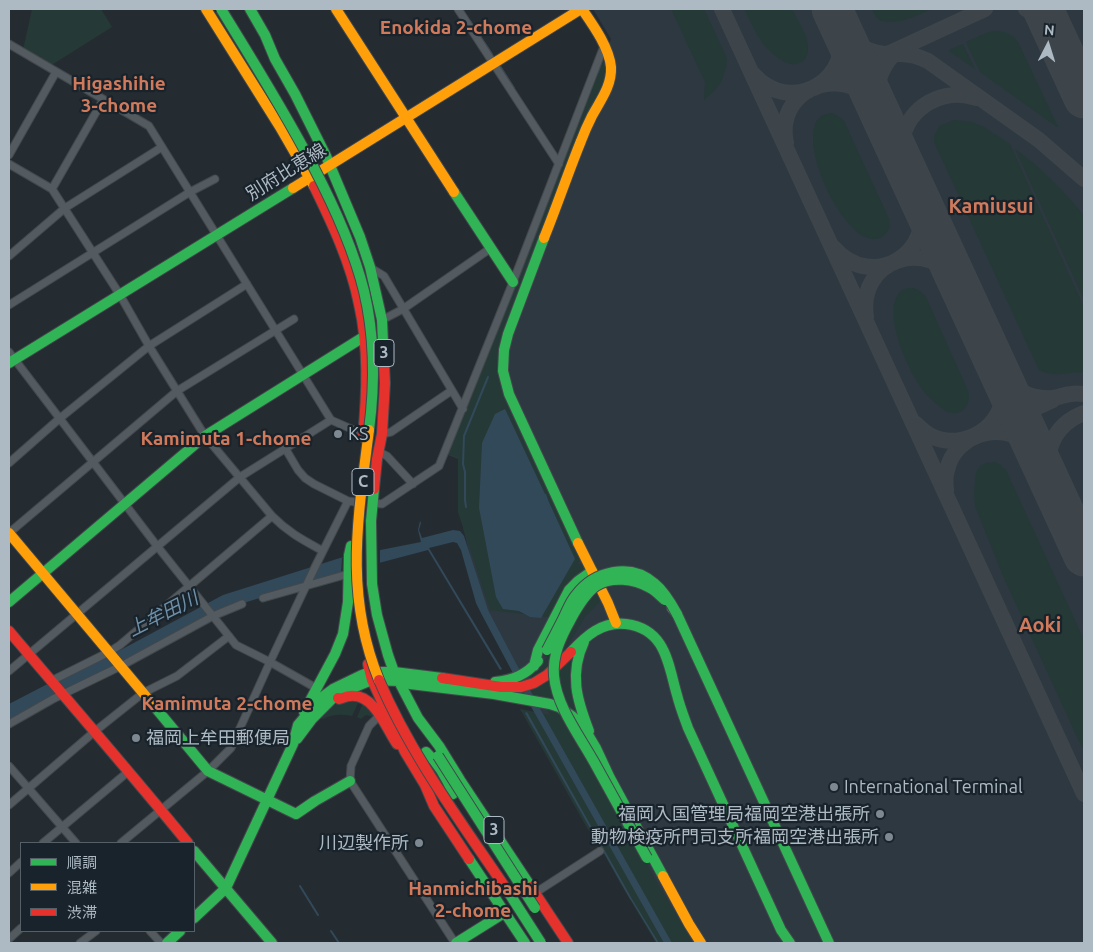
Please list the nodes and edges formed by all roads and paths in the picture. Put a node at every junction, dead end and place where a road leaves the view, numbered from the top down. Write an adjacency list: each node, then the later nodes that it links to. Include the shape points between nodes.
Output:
1 (206, 9): 17 (main road, 3)
2 (216, 9): 17 (main road, bridge, via 258,76)
3 (220, 9): 102 (main road, C, bridge, via 268,85 330,200 352,250 365,294 373,381 356,555 360,607 365,638 382,687 401,727)
4 (230, 9): 102 (main road, C, via 324,168 354,230 373,291 379,328 381,381 366,530 368,606 376,645 389,683)
5 (240, 9): 12 (main road)
6 (250, 9): 12 (main road, 3)
7 (336, 9): 16 (main road)
8 (458, 9): 13 (street)
9 (582, 9): 11 (main road); 13 (main road, 別府比恵線)
10 (9, 44): 14 (street)
11 (605, 47): 21 (street); 66 (main road, via 611,75 608,88 581,141 508,334 502,366 505,385)
12 (275, 59): 22 (main road, 3)
13 (493, 63): 16 (main road, 別府比恵線); 21 (street)
14 (56, 72): 15 (street); 19 (street)
15 (103, 100): 18 (street, via 149,126); 25 (street)
16 (405, 117): 22 (main road, 別府比恵線); 29 (main road)
17 (279, 126): 23 (main road, 3)
18 (162, 148): 26 (street); 27 (street)
19 (9, 155)
20 (9, 164): 25 (street)
21 (559, 164): 33 (street)
22 (329, 165): 23 (main road, 別府比恵線); 32 (main road, 3)
23 (310, 178): 28 (main road, 別府比恵線); 41 (main road, 3, via 347,263 358,296)
24 (215, 179): 26 (street)
25 (52, 189): 27 (street)
26 (190, 192): 28 (street); 30 (street)
27 (65, 208): 30 (street); 31 (street)
28 (217, 235): 34 (street); 35 (main road, 別府比恵線)
29 (491, 248): 33 (main road); 37 (street)
30 (93, 252): 35 (street); 36 (street)
31 (9, 256)
32 (370, 267): 37 (street, via 384,276); 39 (main road, 3)
33 (513, 282): 47 (street)
34 (247, 284): 40 (street); 42 (street)
35 (120, 295): 42 (street); 43 (main road, 別府比恵線)
36 (9, 305)
37 (403, 309): 39 (street); 46 (street)
38 (294, 319): 40 (street)
39 (382, 320): 51 (main road, 3, via 385,382)
40 (276, 330): 44 (street); 45 (street)
41 (365, 336): 44 (main road); 50 (main road, 3)
42 (150, 346): 45 (street); 48 (street)
43 (11, 358): 48 (street)
44 (303, 376): 49 (street); 52 (main road)
45 (177, 391): 52 (street); 55 (street)
46 (451, 391): 47 (street); 51 (street, via 391,432)
47 (463, 409): 58 (street, via 439,466)
48 (59, 419): 55 (street); 56 (street)
49 (331, 420): 50 (street); 53 (street)
50 (363, 434): 59 (main road, 3)
51 (382, 434): 54 (main road, 3)
52 (205, 436): 57 (street); 61 (main road)
53 (285, 448): 57 (street); 59 (street, via 305,478)
54 (379, 452): 58 (street, via 387,456); 60 (main road, 3)
55 (93, 462): 61 (street); 63 (street)
56 (9, 463)
57 (240, 477): 62 (street); 64 (street)
58 (413, 484): 60 (street, via 382,504)
59 (352, 501): 65 (street); 68 (main road, 3)
60 (374, 503): 87 (main road, 3, via 371,521 372,584 377,615)
61 (124, 504): 64 (street); 67 (main road)
62 (272, 516): 65 (street, via 292,534); 70 (street)
63 (9, 533): 67 (main road)
64 (157, 546): 70 (street); 74 (street)
65 (323, 551): 69 (street)
66 (592, 571): 77 (main road); 84 (main road, via 569,590 538,650)
67 (43, 573): 72 (main road); 74 (main road)
68 (349, 573): 69 (street); 86 (main road, 3); 90 (main road, via 343,634)
69 (308, 583): 71 (street); 83 (street)
70 (189, 586): 76 (street); 82 (street, via 120,645)
71 (263, 598)
72 (9, 602)
73 (242, 604): 76 (street)
74 (76, 614): 81 (street); 82 (main road)
75 (677, 614): 84 (main road, bridge, via 661,590 645,576 620,570 601,574 577,592); 125 (main road, bridge, via 665,600 644,585 607,581 581,602 559,643 554,676 566,712 647,858); 146 (main road)
76 (212, 616): 80 (street); 82 (street)
77 (616, 623): 79 (main road, via 602,626); 145 (main road, via 645,629 664,650 688,728 781,930)
78 (9, 631): 81 (main road)
79 (590, 634): 89 (main road, via 550,673 534,683 499,688); 100 (main road, via 577,658 575,678 578,698)
80 (229, 636): 83 (street, via 236,646); 91 (street, via 177,676)
81 (28, 655): 85 (street); 88 (main road)
82 (115, 660): 88 (street); 91 (main road); 92 (street)
83 (270, 662): 90 (street); 104 (street, via 231,748)
84 (534, 666): 89 (main road, via 522,676)
85 (9, 671)
86 (371, 676): 87 (main road); 93 (main road); 97 (main road, via 359,676 333,689); 101 (main road, 3)
87 (397, 676): 89 (main road); 95 (main road, 3); 100 (main road, via 410,684 494,694 559,707 584,728)
88 (52, 683): 92 (main road)
89 (479, 683)
90 (316, 688): 97 (main road)
91 (144, 693): 98 (street); 104 (main road)
92 (61, 694): 96 (street); 98 (main road)
93 (336, 695): 94 (main road, via 339,699 363,698 371,702); 99 (main road)
94 (380, 715): 101 (main road, via 395,742); 106 (street, via 369,726 351,766)
95 (418, 718): 123 (main road, 3); 124 (main road, bridge, via 438,756)
96 (9, 724)
97 (298, 725): 99 (main road)
98 (94, 732): 105 (main road); 108 (street)
99 (293, 744): 110 (main road)
100 (596, 748): 125 (main road)
101 (405, 752): 107 (main road, 3)
102 (422, 754): 109 (main road, C)
103 (9, 766): 108 (street)
104 (208, 770): 110 (main road); 112 (street)
105 (129, 771): 112 (main road); 113 (street)
106 (350, 781): 110 (main road, via 296,814); 137 (street)
107 (425, 785): 126 (main road, 3, via 434,806); 139 (main road)
108 (28, 789): 111 (street); 113 (street)
109 (449, 796): 140 (main road, C, bridge); 141 (main road, C)
110 (267, 799): 122 (main road)
111 (9, 805)
112 (160, 810): 116 (street); 117 (main road)
113 (62, 827): 114 (street); 115 (street)
114 (44, 842)
115 (75, 842)
116 (122, 842)
117 (187, 842)
118 (600, 851): 123 (street)
119 (195, 852): 122 (main road)
120 (20, 863): 121 (street)
121 (9, 873)
122 (226, 888): 127 (main road); 136 (main road)
123 (535, 893): 143 (main road, 3)
124 (536, 908): 142 (main road); 143 (main road)
125 (682, 910): 144 (main road)
126 (504, 912): 137 (main road); 138 (main road, 3)
127 (195, 917)
128 (20, 929): 132 (street)
129 (95, 932): 133 (street)
130 (151, 932): 134 (street)
131 (179, 932): 135 (main road)
132 (9, 939)
133 (80, 943)
134 (161, 943)
135 (167, 943)
136 (272, 943)
137 (456, 943)
138 (525, 943)
139 (533, 943)
140 (542, 943)
141 (551, 943)
142 (559, 943)
143 (566, 943)
144 (701, 943)
145 (790, 943)
146 (828, 943)

